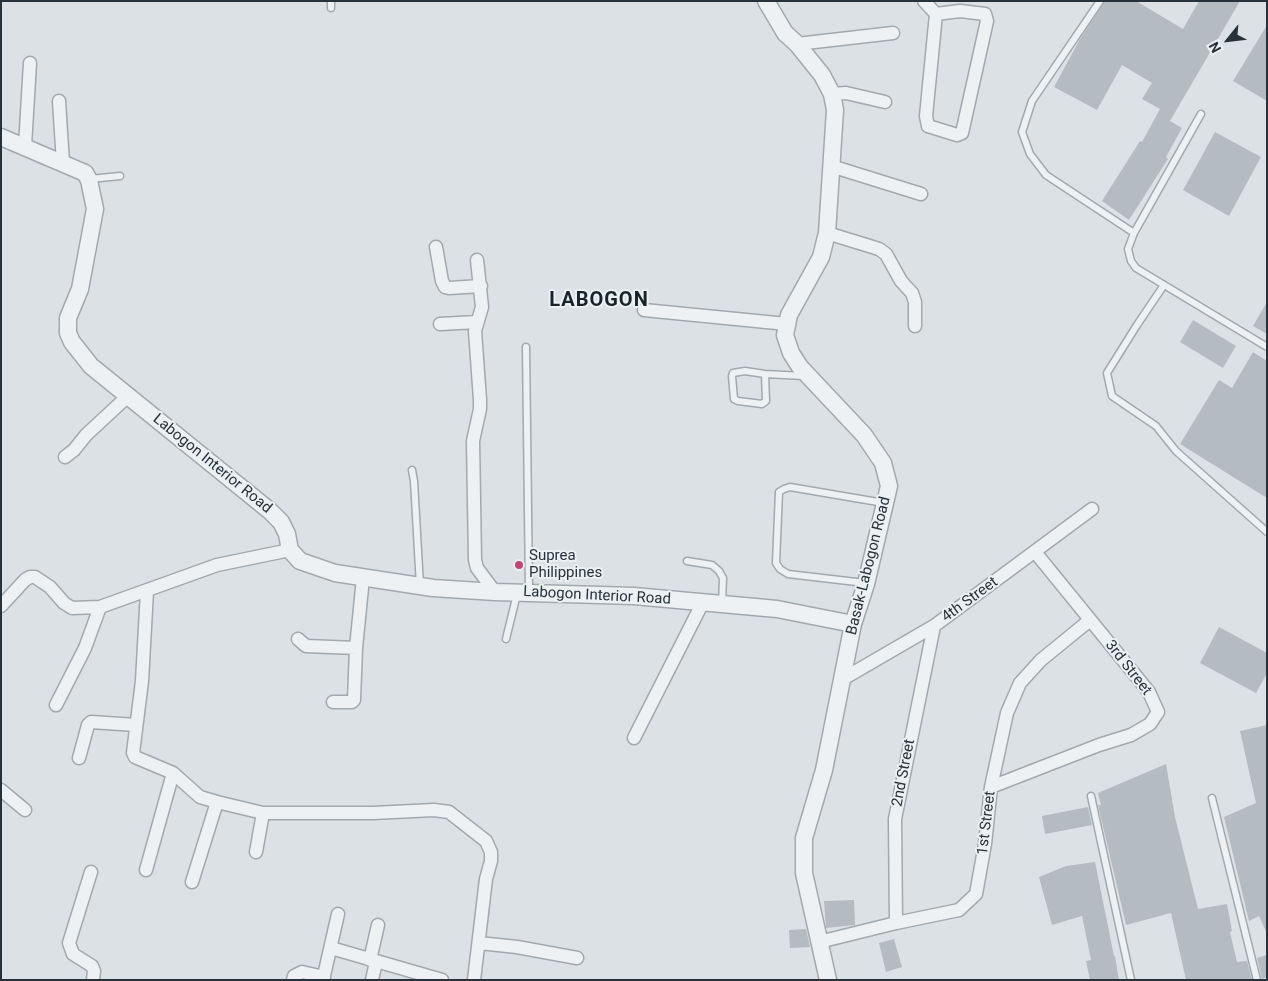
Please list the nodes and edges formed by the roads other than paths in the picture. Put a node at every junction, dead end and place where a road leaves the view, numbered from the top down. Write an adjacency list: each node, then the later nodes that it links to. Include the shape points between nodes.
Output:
1 (767, 1): 6 (street, Basak-Labogon Road, via 785,33)
2 (924, 1): 4 (street)
3 (1100, 1): 20 (lane, via 1032,101 1022,132 1030,154 1046,175)
4 (936, 14): 4 (street, via 960,11 985,14 987,21 962,133 957,135 928,126 926,116)
5 (893, 34): 6 (street)
6 (797, 44): 8 (street, Basak-Labogon Road, via 822,75)
7 (30, 63): 13 (street)
8 (832, 94): 10 (street, via 846,93); 15 (street, Basak-Labogon Road, via 835,110)
9 (59, 101): 14 (street)
10 (885, 102)
11 (1201, 114): 20 (lane)
12 (1, 137): 13 (street)
13 (25, 146): 14 (street)
14 (63, 163): 17 (street, via 85,173)
15 (831, 166): 18 (street); 19 (street, Basak-Labogon Road)
16 (120, 176): 17 (lane)
17 (89, 180): 34 (street, Labogon Interior Road, via 94,217 80,289 68,318 68,333 91,366)
18 (921, 194)
19 (826, 233): 28 (street, Basak-Labogon Road, via 821,257 788,315); 29 (street, via 880,249 886,254 912,294)
20 (1134, 233): 23 (lane, via 1128,249 1131,261 1136,268)
21 (436, 247): 24 (street, via 445,287)
22 (477, 260): 24 (street)
23 (1164, 285): 31 (lane); 39 (lane, via 1107,372 1112,396 1156,426 1182,457)
24 (480, 286): 26 (street, via 482,307)
25 (644, 310): 28 (street)
26 (477, 322): 27 (street); 47 (street, via 480,409 473,441 475,560 477,568)
27 (440, 324)
28 (787, 324): 33 (street, Basak-Labogon Road, via 785,335 791,353)
29 (915, 326)
30 (526, 347): 48 (lane)
31 (1267, 347)
32 (765, 374): 32 (lane, via 733,372 734,399 762,404 766,401); 33 (lane)
33 (808, 376): 37 (street, Basak-Labogon Road, via 864,435 882,463 889,486)
34 (128, 396): 35 (street); 40 (street, Labogon Interior Road, via 270,511 281,522)
35 (65, 457)
36 (412, 470): 45 (lane)
37 (886, 504): 44 (street, Basak-Labogon Road); 44 (lane, via 790,487 779,492 776,562 780,569 788,574)
38 (1092, 509): 41 (street, 4th Street)
39 (1267, 532)
40 (290, 550): 43 (street, Labogon Interior Road, via 300,561); 46 (street, via 217,565)
41 (1035, 552): 53 (street, 3rd Street); 55 (street, 4th Street)
42 (687, 561): 50 (lane, via 712,565 719,571 723,578)
43 (363, 578): 45 (street, Labogon Interior Road); 58 (street)
44 (866, 584): 54 (street, Basak-Labogon Road)
45 (420, 586): 47 (street, Labogon Interior Road)
46 (147, 591): 52 (street); 62 (street)
47 (495, 592): 48 (street, Labogon Interior Road)
48 (523, 592): 49 (street, Labogon Interior Road); 57 (lane)
49 (703, 602): 50 (street, Labogon Interior Road); 63 (street)
50 (722, 604): 54 (street, Labogon Interior Road)
51 (1, 606): 52 (street, via 25,580 34,577 72,608)
52 (100, 607): 61 (street, via 85,648)
53 (1090, 620): 66 (street, 1st Street, via 1040,660 1020,683 1006,714); 66 (street, 3rd Street, via 1149,692 1158,712 1150,724 1131,735)
54 (853, 624): 59 (street, Basak-Labogon Road)
55 (934, 626): 59 (street, 4th Street); 78 (street, 2nd Street, via 895,819)
56 (298, 639): 58 (street, via 306,646)
57 (506, 639)
58 (356, 648): 60 (street, via 354,700)
59 (841, 680): 80 (street, Basak-Labogon Road, via 824,770 804,838 804,873)
60 (333, 702)
61 (56, 705)
62 (136, 725): 64 (street, via 91,722); 65 (street, via 135,757)
63 (634, 738)
64 (79, 758)
65 (174, 773): 70 (street, via 200,797); 74 (street)
66 (991, 787): 78 (street, 1st Street, via 976,894 959,910)
67 (1, 790): 71 (street)
68 (1092, 796): 93 (lane)
69 (1212, 798): 94 (lane)
70 (217, 802): 72 (street); 76 (street)
71 (25, 810)
72 (263, 813): 73 (street); 81 (street, via 449,812 486,842 491,852)
73 (256, 852)
74 (146, 870)
75 (91, 872): 87 (street, via 69,943 73,954 92,966)
76 (192, 882)
77 (338, 914): 82 (street)
78 (896, 923): 80 (street, 1st Street)
79 (378, 925): 84 (street)
80 (819, 942): 92 (street, Basak-Labogon Road)
81 (478, 943): 83 (street); 91 (street)
82 (331, 948): 84 (street); 85 (street)
83 (577, 958)
84 (373, 961): 86 (street); 89 (street)
85 (324, 978): 88 (street, via 302,972)
86 (426, 978): 90 (street)
87 (93, 980)
88 (293, 980)
89 (372, 980)
90 (442, 980)
91 (474, 980)
92 (828, 980)
93 (1131, 980)
94 (1257, 980)

